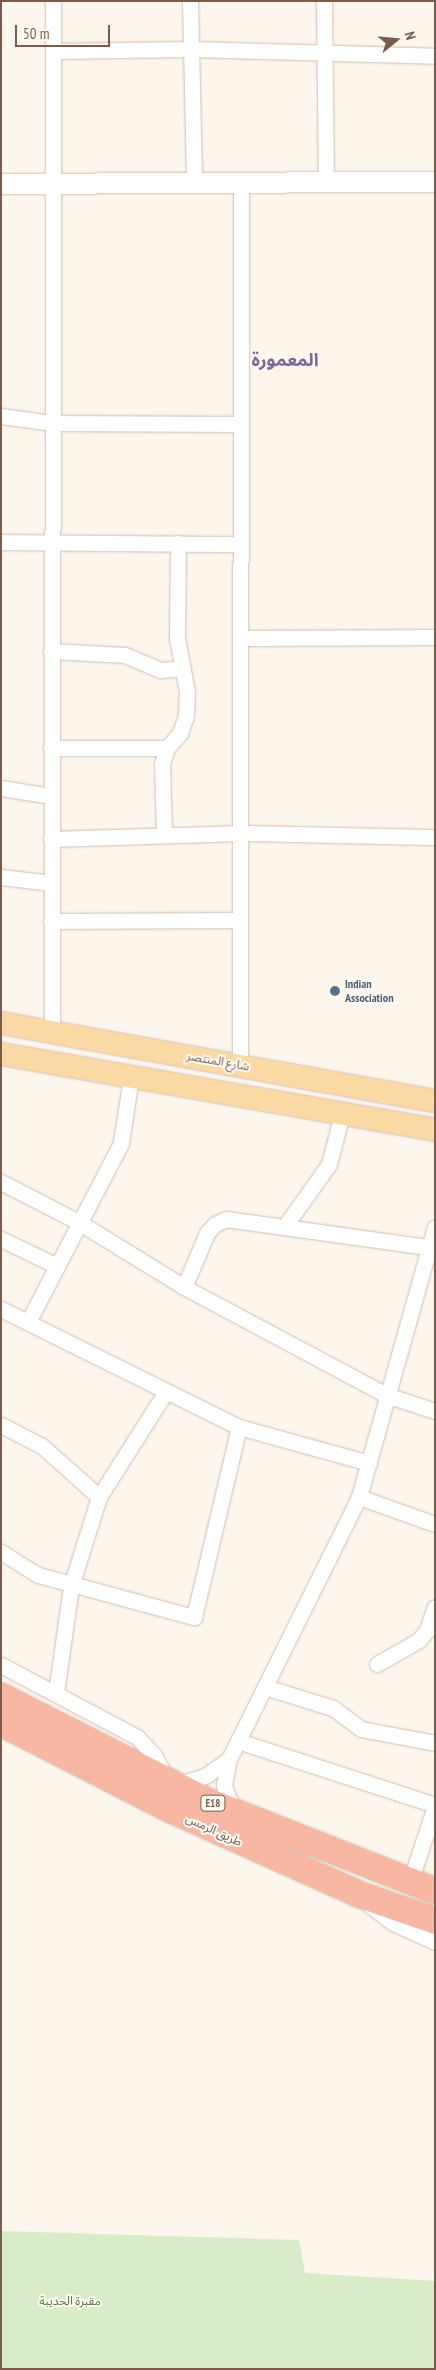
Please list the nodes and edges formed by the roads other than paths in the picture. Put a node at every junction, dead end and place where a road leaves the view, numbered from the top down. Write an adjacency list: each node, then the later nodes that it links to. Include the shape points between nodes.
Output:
1 (53, 1): 5 (street)
2 (190, 1): 4 (street)
3 (324, 1): 6 (street)
4 (191, 49): 5 (street); 6 (street); 13 (street)
5 (53, 51): 11 (street)
6 (324, 53): 7 (street); 9 (street)
7 (435, 56)
8 (241, 182): 9 (street); 13 (street); 16 (street)
9 (326, 182): 10 (street)
10 (435, 182)
11 (53, 183): 12 (street); 13 (street); 15 (street)
12 (1, 184)
13 (194, 184)
14 (1, 416): 15 (street)
15 (52, 423): 16 (street); 18 (street)
16 (240, 424): 20 (street)
17 (1, 542): 18 (street)
18 (51, 542): 19 (street); 23 (street)
19 (178, 544): 20 (street); 24 (street, via 178,638)
20 (241, 544): 21 (street)
21 (242, 638): 22 (street); 29 (street)
22 (435, 638)
23 (51, 651): 24 (street, via 125,655 161,670); 25 (street)
24 (182, 668): 26 (street, via 187,692 186,716 180,733)
25 (51, 748): 26 (street); 28 (street)
26 (167, 748): 30 (street, via 162,764)
27 (1, 788): 28 (street)
28 (51, 796): 32 (street)
29 (242, 833): 30 (street); 31 (street); 35 (street)
30 (164, 835): 32 (street)
31 (435, 837)
32 (52, 838): 34 (street)
33 (1, 877): 34 (street)
34 (52, 883): 36 (street)
35 (240, 920): 36 (street); 40 (street)
36 (51, 921): 38 (street)
37 (1, 1023): 38 (main road, شارع المنتصر)
38 (52, 1032): 40 (main road, شارع المنتصر)
39 (1, 1054): 41 (main road)
40 (240, 1065): 42 (main road, شارع المنتصر)
41 (131, 1077): 43 (main road); 46 (street, via 122,1143)
42 (435, 1101)
43 (342, 1114): 44 (main road); 47 (street, via 328,1164)
44 (435, 1130)
45 (1, 1182): 46 (street)
46 (80, 1222): 51 (street); 52 (street)
47 (285, 1226): 50 (street); 52 (street, via 238,1219 215,1224 207,1233)
48 (435, 1227): 50 (street)
49 (1, 1238): 51 (street)
50 (432, 1248): 56 (street)
51 (57, 1266): 54 (street)
52 (184, 1287): 56 (street)
53 (1, 1309): 54 (street)
54 (28, 1322): 55 (street)
55 (165, 1393): 59 (street); 62 (street)
56 (386, 1395): 57 (street); 60 (street)
57 (435, 1411)
58 (1, 1425): 62 (street, via 42,1446)
59 (239, 1427): 60 (street); 65 (street, via 194,1617)
60 (369, 1463): 61 (street)
61 (359, 1496): 63 (street); 69 (street)
62 (99, 1497): 65 (street)
63 (435, 1524)
64 (1, 1552): 65 (street, via 38,1575)
65 (71, 1586): 70 (street)
66 (435, 1607): 67 (street, via 427,1630 419,1640)
67 (377, 1664)
68 (1, 1665): 70 (street)
69 (265, 1687): 73 (street); 74 (street, via 333,1708 361,1729)
70 (56, 1694): 76 (street, via 145,1743)
71 (1, 1696): 76 (highway, طريق الرمس / E18)
72 (1, 1723): 81 (highway, طريق الرمس / E18, via 167,1808)
73 (238, 1741): 75 (street); 77 (street)
74 (435, 1743)
75 (229, 1759): 76 (street, via 205,1776); 78 (street, via 224,1786)
76 (172, 1783): 78 (highway, طريق الرمس / E18)
77 (435, 1806): 79 (street)
78 (234, 1812): 79 (highway, طريق الرمس / E18)
79 (410, 1882): 80 (highway, طريق الرمس / E18)
80 (435, 1891)
81 (358, 1894): 82 (highway, طريق الرمس / E18); 83 (street, via 393,1923)
82 (435, 1921)
83 (435, 1942)

